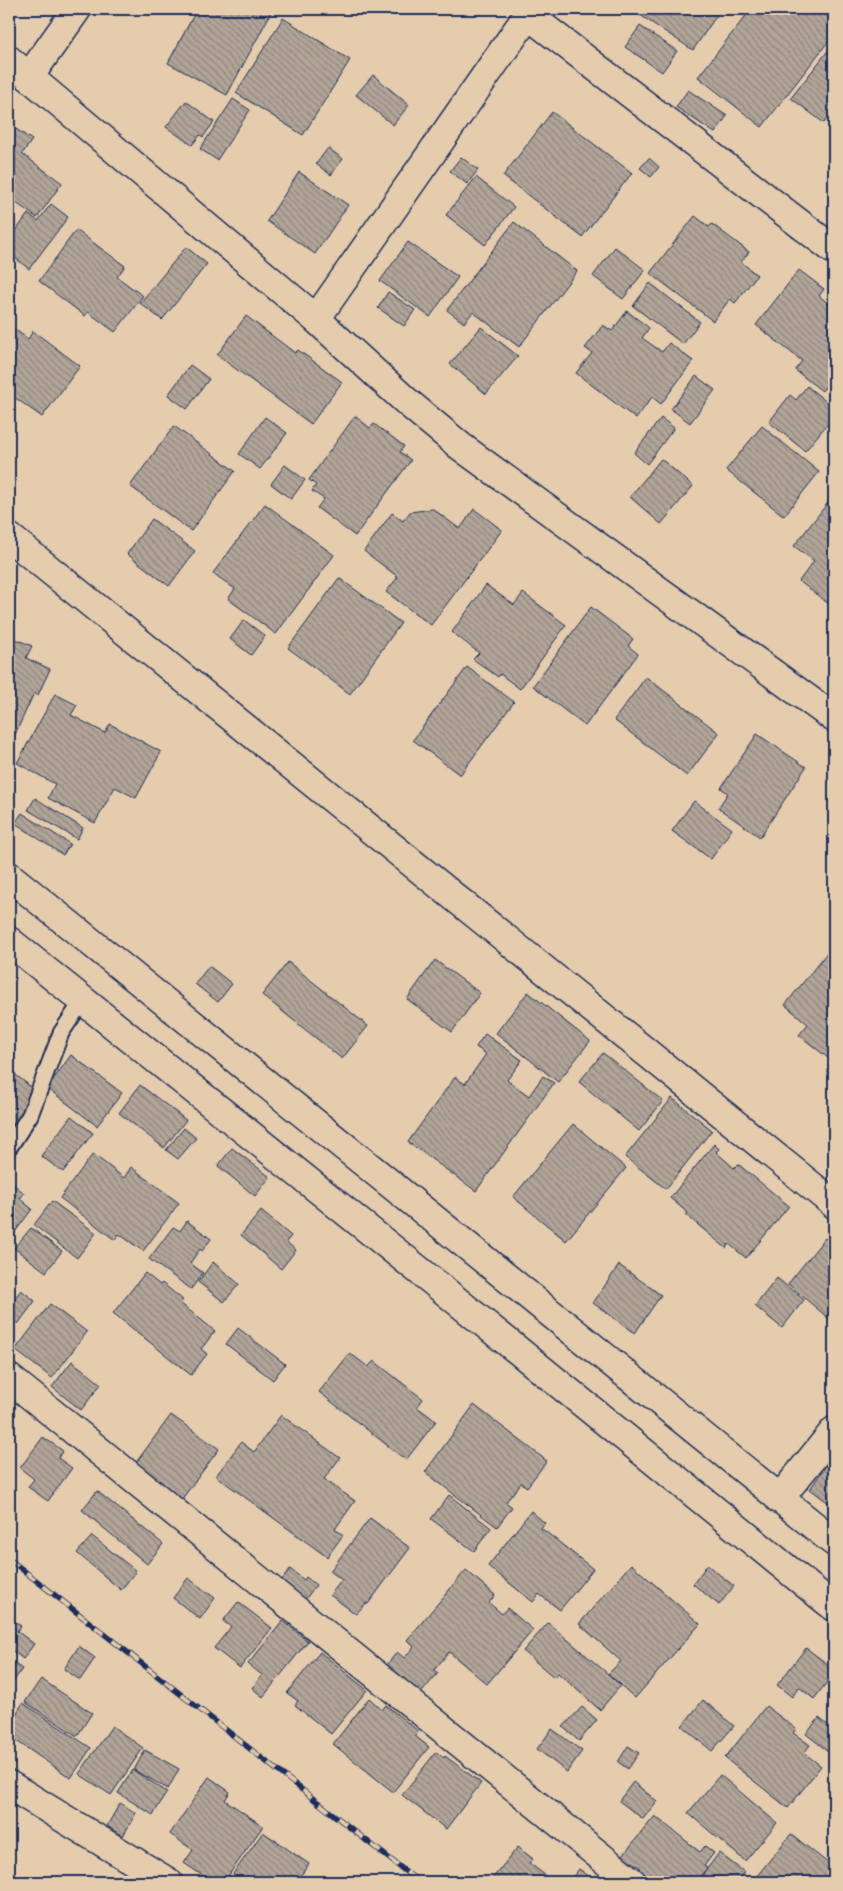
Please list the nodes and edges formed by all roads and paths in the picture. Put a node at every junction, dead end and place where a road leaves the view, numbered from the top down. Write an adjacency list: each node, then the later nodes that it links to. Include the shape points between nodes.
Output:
1 (77, 9): 3 (street)
2 (530, 12): 4 (street); 5 (street)
3 (19, 68): 5 (street)
4 (834, 250)
5 (316, 318): 7 (street, via 460,446)
6 (9, 537): 12 (street)
7 (832, 712)
8 (9, 876): 15 (street)
9 (9, 941): 10 (street)
10 (84, 1000): 11 (lane, via 61,1033 30,1115); 17 (street)
11 (10, 1146)
12 (834, 1204)
13 (9, 1378): 20 (street)
14 (834, 1431): 15 (street)
15 (779, 1499): 16 (street)
16 (834, 1542)
17 (834, 1607)
18 (9, 1785): 19 (street)
19 (168, 1882)
20 (632, 1882)

